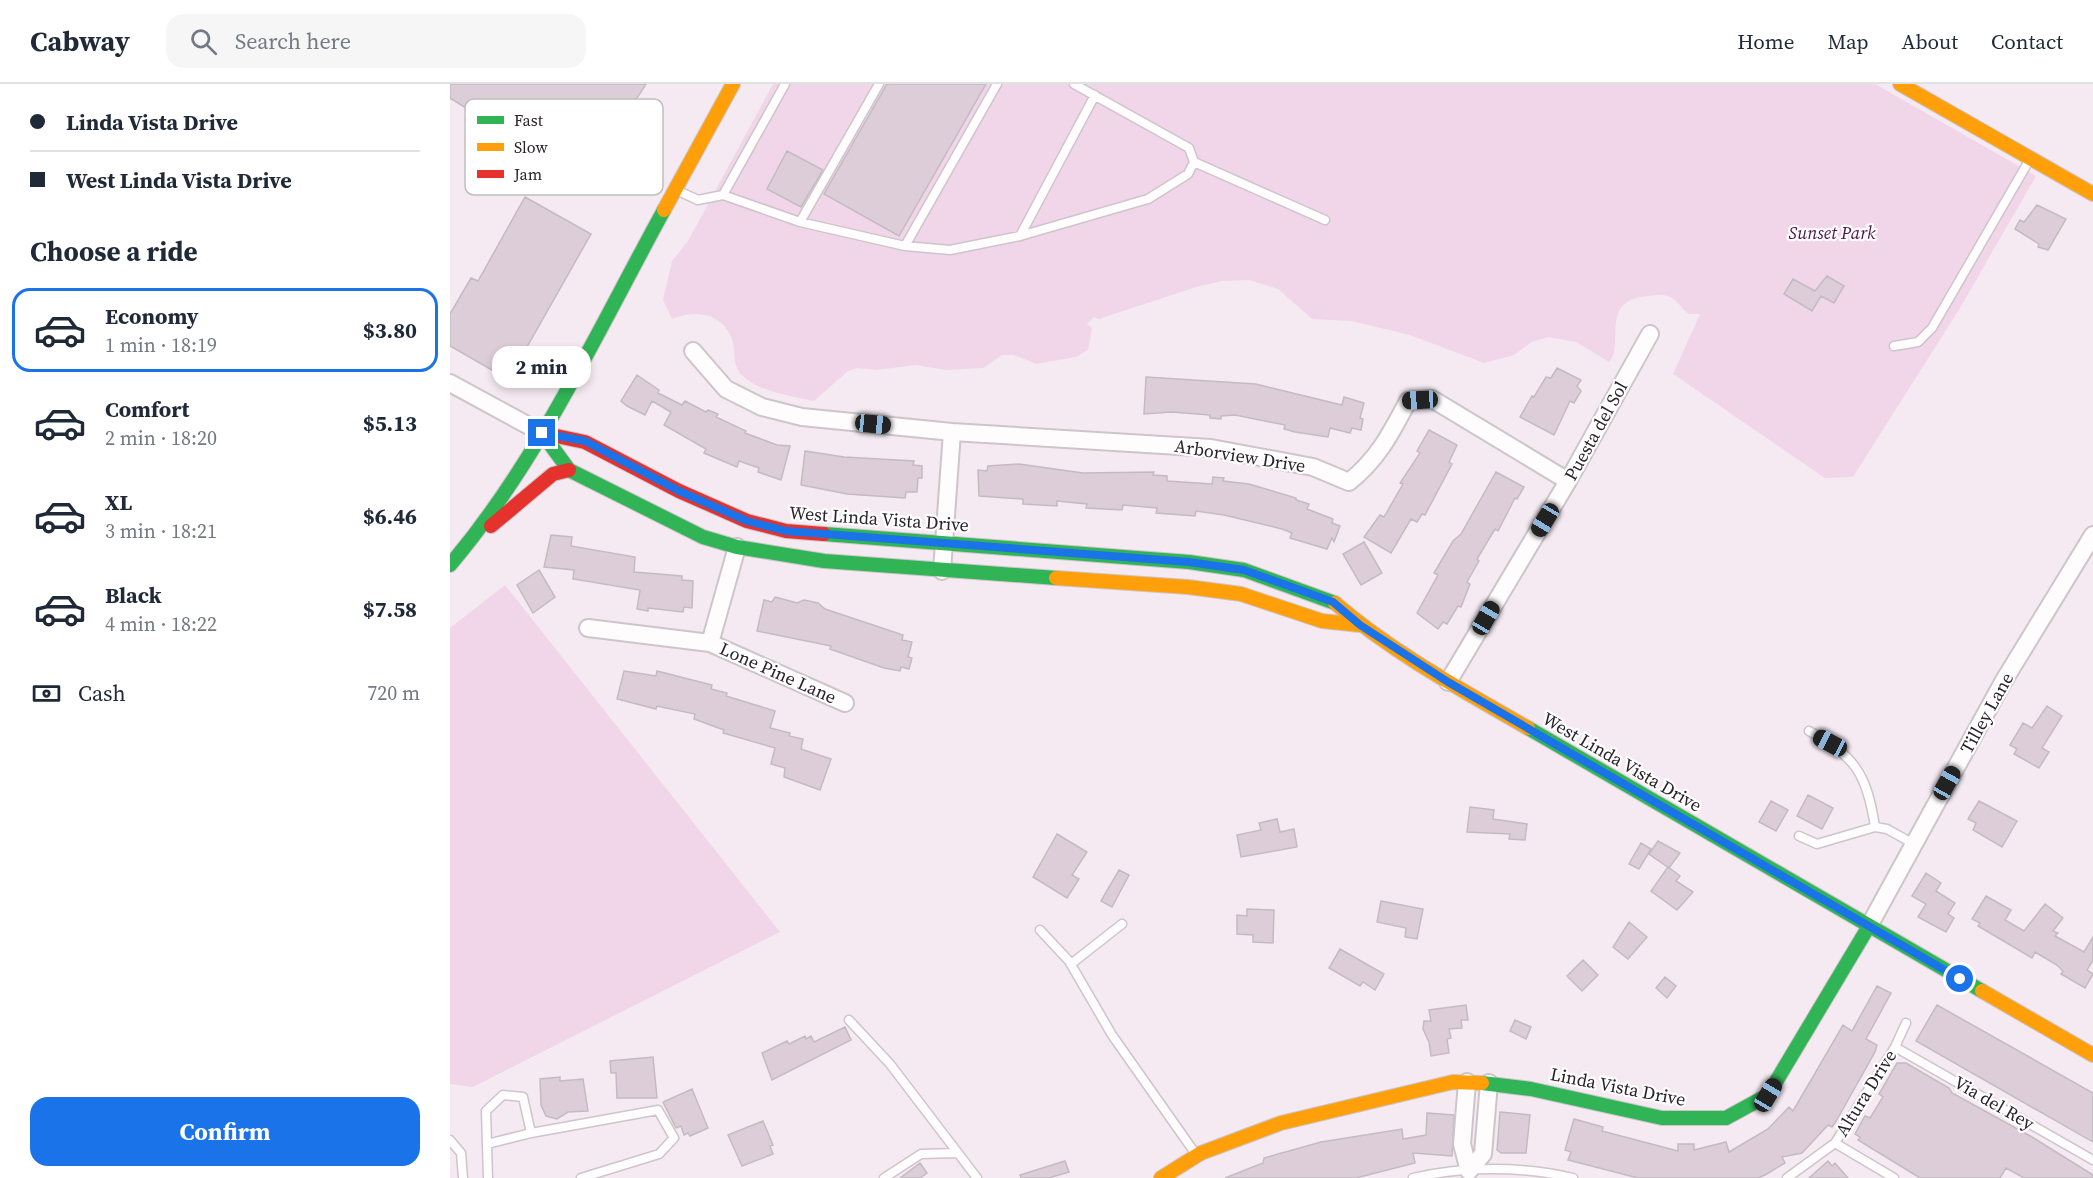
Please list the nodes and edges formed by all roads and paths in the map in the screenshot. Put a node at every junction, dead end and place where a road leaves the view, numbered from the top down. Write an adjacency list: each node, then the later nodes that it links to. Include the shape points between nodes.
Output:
1 (785, 84): 12 (lane)
2 (879, 84): 14 (lane)
3 (997, 84): 16 (lane)
4 (1074, 84): 7 (lane)
5 (1900, 84): 8 (main road)
6 (728, 88): 10 (main road)
7 (1095, 95): 9 (lane, via 1189,148); 15 (lane)
8 (2031, 158): 11 (main road); 18 (lane, via 1932,328 1918,342)
9 (1194, 162): 13 (lane); 15 (lane, via 1188,174 1148,199)
10 (675, 189): 12 (lane, via 698,200); 22 (main road)
11 (2093, 194)
12 (723, 195): 14 (lane)
13 (1325, 220)
14 (800, 222): 16 (lane)
15 (1020, 236): 16 (lane, via 950,250)
16 (905, 246)
17 (1650, 334): 24 (street, Puesta del Sol)
18 (1894, 346)
19 (693, 351): 21 (street, Arborview Drive, via 726,389 762,407 802,417)
20 (450, 383): 22 (street)
21 (952, 432): 24 (street, Arborview Drive, via 1211,448 1313,467 1349,482 1368,467 1408,401 1432,399); 27 (street)
22 (542, 433): 23 (main road, West Linda Vista Drive); 25 (main road); 27 (main road, West Linda Vista Drive, via 585,441 679,491 747,521 818,535)
23 (569, 470): 25 (main road, via 553,474 500,522); 28 (main road, West Linda Vista Drive, via 703,537)
24 (1568, 481): 34 (street, Puesta del Sol)
25 (478, 533): 29 (main road)
26 (2093, 535): 39 (street, Tilley Lane, via 2003,682)
27 (946, 542): 30 (street); 31 (main road, West Linda Vista Drive, via 1244,570 1333,602)
28 (737, 547): 30 (main road, West Linda Vista Drive, via 824,561); 33 (street, Lone Pine Lane)
29 (450, 565)
30 (942, 571): 31 (main road, West Linda Vista Drive, via 1188,587 1241,594 1322,621)
31 (1360, 625): 34 (main road, West Linda Vista Drive)
32 (588, 628): 33 (street, Lone Pine Lane)
33 (710, 643): 35 (street, Lone Pine Lane)
34 (1448, 682): 41 (main road, West Linda Vista Drive)
35 (846, 703)
36 (1809, 731): 37 (lane, via 1853,762 1867,792)
37 (1875, 827): 38 (lane, via 1817,844); 39 (lane)
38 (1800, 836)
39 (1914, 844): 41 (street, Tilley Lane)
40 (1122, 924): 43 (lane)
41 (1869, 926): 47 (main road); 49 (main road, Linda Vista Drive, via 1768,1095 1726,1118 1662,1118)
42 (1040, 930): 43 (lane)
43 (1071, 964): 55 (lane, via 1112,1035)
44 (849, 1020): 54 (lane, via 890,1064)
45 (1906, 1023): 46 (lane, Altura Drive)
46 (1894, 1047): 52 (lane, Altura Drive); 56 (lane, Via del Rey)
47 (2093, 1055)
48 (1467, 1082): 49 (main road, Linda Vista Drive); 55 (main road, Linda Vista Drive, via 1453,1082 1281,1123); 57 (street, via 1462,1144)
49 (1489, 1083): 57 (street, via 1483,1154)
50 (531, 1133): 53 (lane); 53 (lane, via 523,1097 503,1095 486,1111); 60 (lane, via 658,1110 674,1138 659,1154)
51 (450, 1140): 58 (lane, via 461,1153)
52 (1835, 1143): 66 (lane, Altura Drive); 67 (lane)
53 (487, 1144): 59 (lane)
54 (957, 1153): 61 (lane, via 921,1154); 62 (lane)
55 (1197, 1156): 63 (main road, Linda Vista Drive)
56 (2093, 1160)
57 (1469, 1174): 64 (lane, via 1446,1170); 65 (lane, via 1549,1172)
58 (463, 1178)
59 (488, 1178)
60 (581, 1178)
61 (884, 1178)
62 (977, 1178)
63 (1161, 1178)
64 (1413, 1178)
65 (1573, 1178)
66 (1787, 1178)
67 (1894, 1178)

